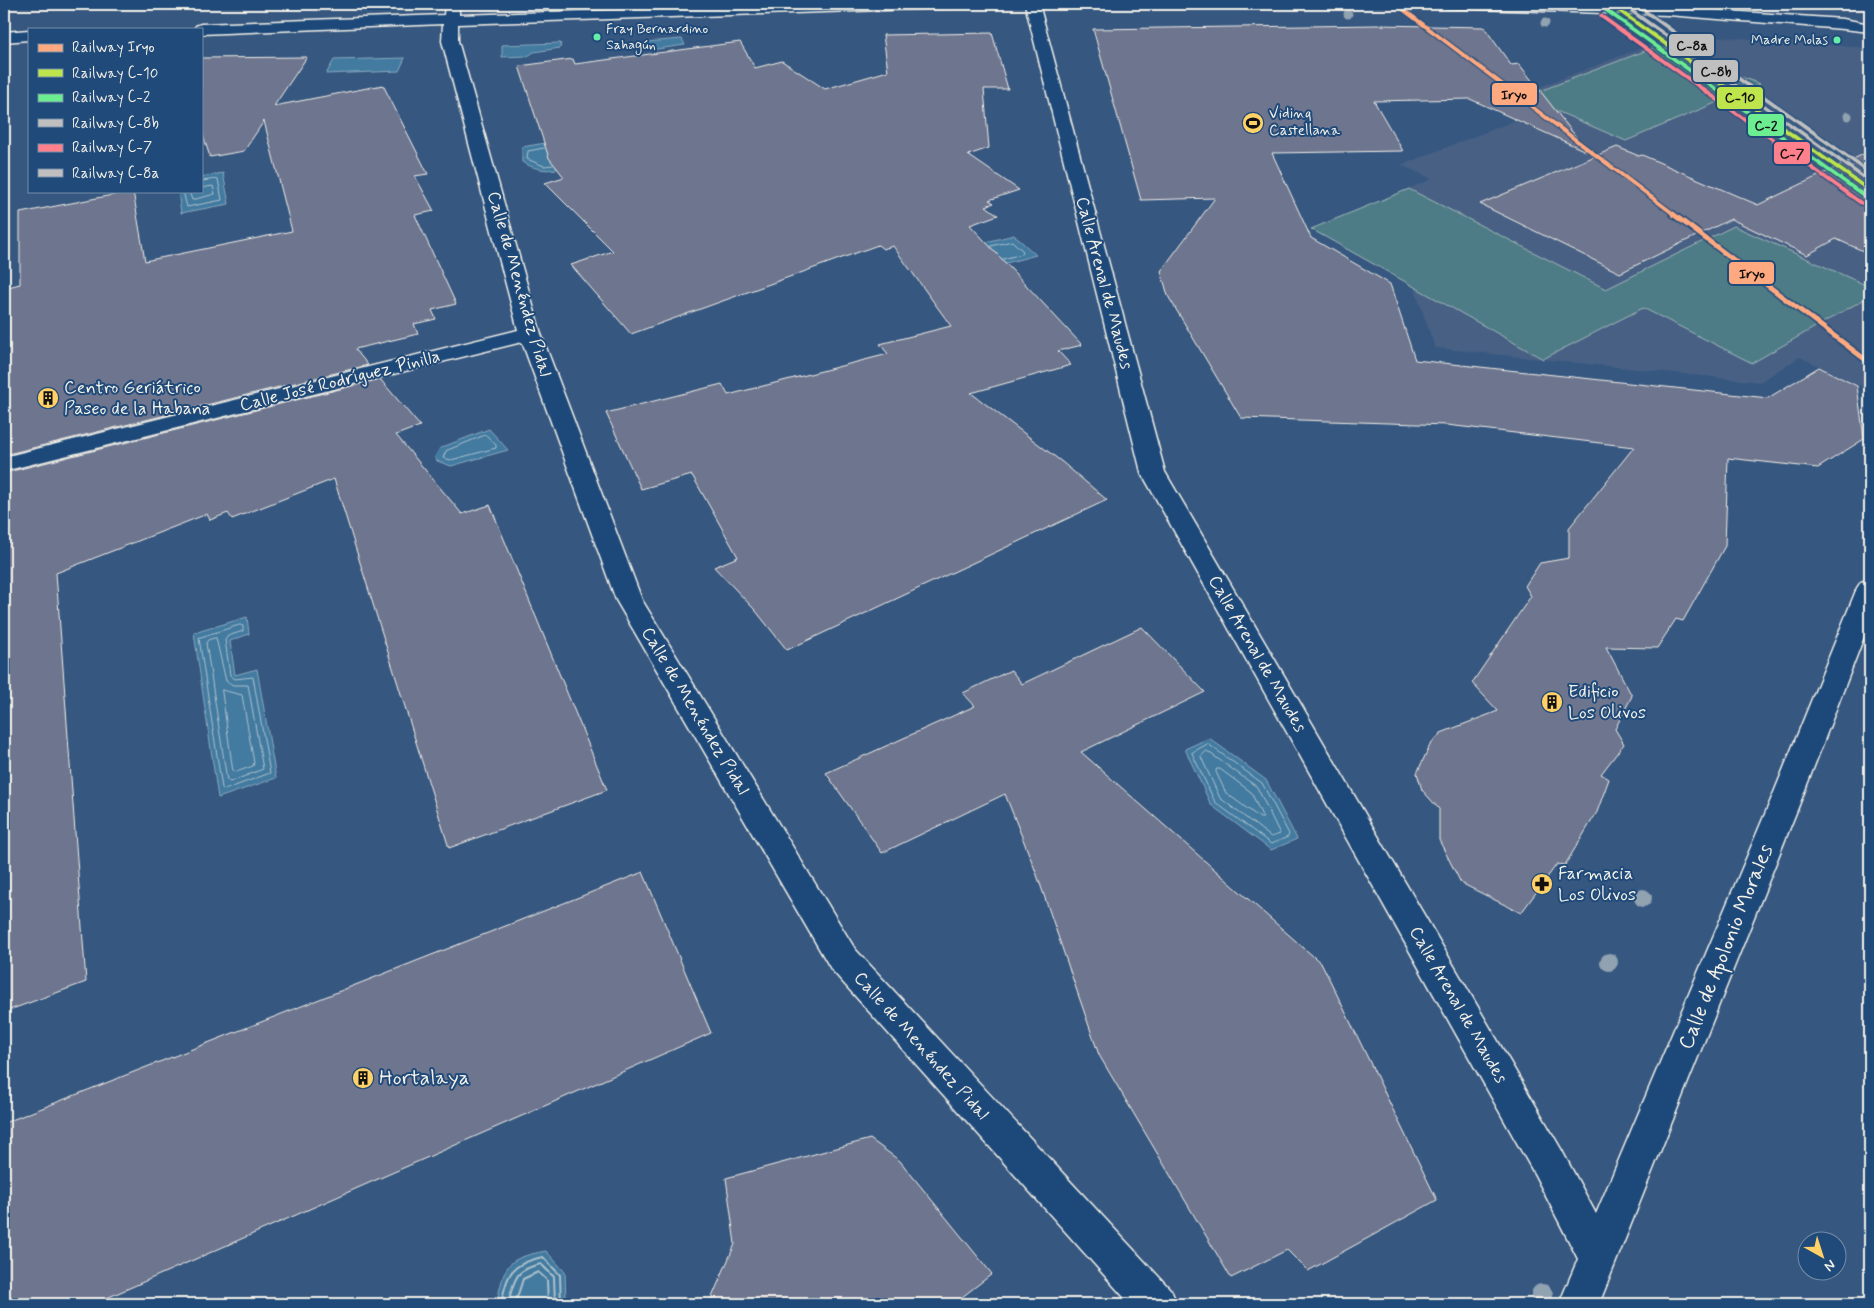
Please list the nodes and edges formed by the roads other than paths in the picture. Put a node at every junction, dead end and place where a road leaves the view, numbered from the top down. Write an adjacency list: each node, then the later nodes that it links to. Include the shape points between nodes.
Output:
1 (946, 4): 4 (street)
2 (1032, 4): 14 (street, Calle Arenal de Maudes, via 1153,472 1543,1154)
3 (1448, 4): 5 (street, via 1668,11)
4 (451, 12): 8 (street); 11 (street, Calle de Menéndez Pidal, via 450,41)
5 (1843, 24): 6 (street); 7 (street)
6 (1870, 24)
7 (1870, 28)
8 (202, 29)
9 (7, 35): 10 (street)
10 (28, 35)
11 (530, 334): 12 (street, Calle José Rodríguez Pinilla); 15 (street, Calle de Menéndez Pidal, via 629,600 843,959)
12 (4, 464)
13 (1870, 588): 14 (street, Calle de Apolonio Morales)
14 (1598, 1257): 16 (street, Calle de Apolonio Morales)
15 (1156, 1304)
16 (1579, 1304)

